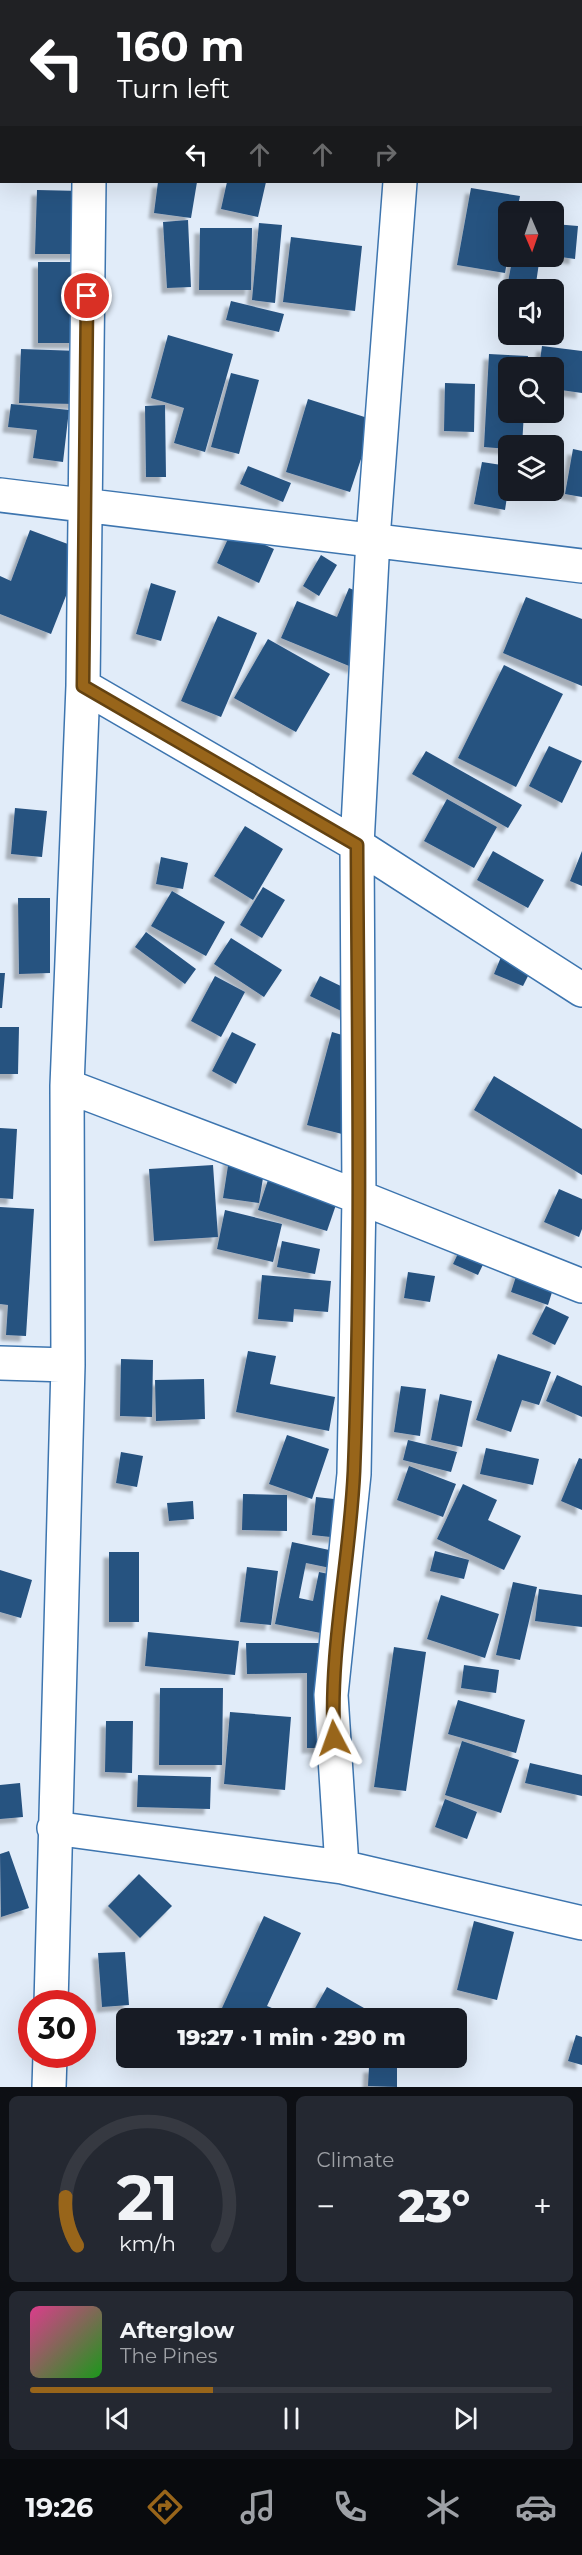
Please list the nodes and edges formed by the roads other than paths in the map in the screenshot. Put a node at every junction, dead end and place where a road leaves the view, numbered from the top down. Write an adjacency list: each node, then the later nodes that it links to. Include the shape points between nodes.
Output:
1 (89, 183): 4 (street)
2 (400, 183): 5 (street)
3 (0, 495): 4 (street)
4 (84, 503): 5 (street); 7 (street)
5 (373, 539): 6 (street); 8 (street)
6 (582, 566)
7 (83, 686): 8 (street); 10 (street)
8 (357, 845): 9 (street); 11 (street)
9 (582, 990)
10 (67, 1086): 11 (street); 14 (street)
11 (359, 1197): 12 (street); 16 (street, via 354,1474 332,1695)
12 (582, 1286)
13 (0, 1363): 14 (street)
14 (68, 1365): 15 (street)
15 (54, 1828): 16 (street); 18 (street)
16 (342, 1867): 17 (street)
17 (582, 1923)
18 (51, 1990)
19 (50, 2068): 20 (street)
20 (49, 2087)

